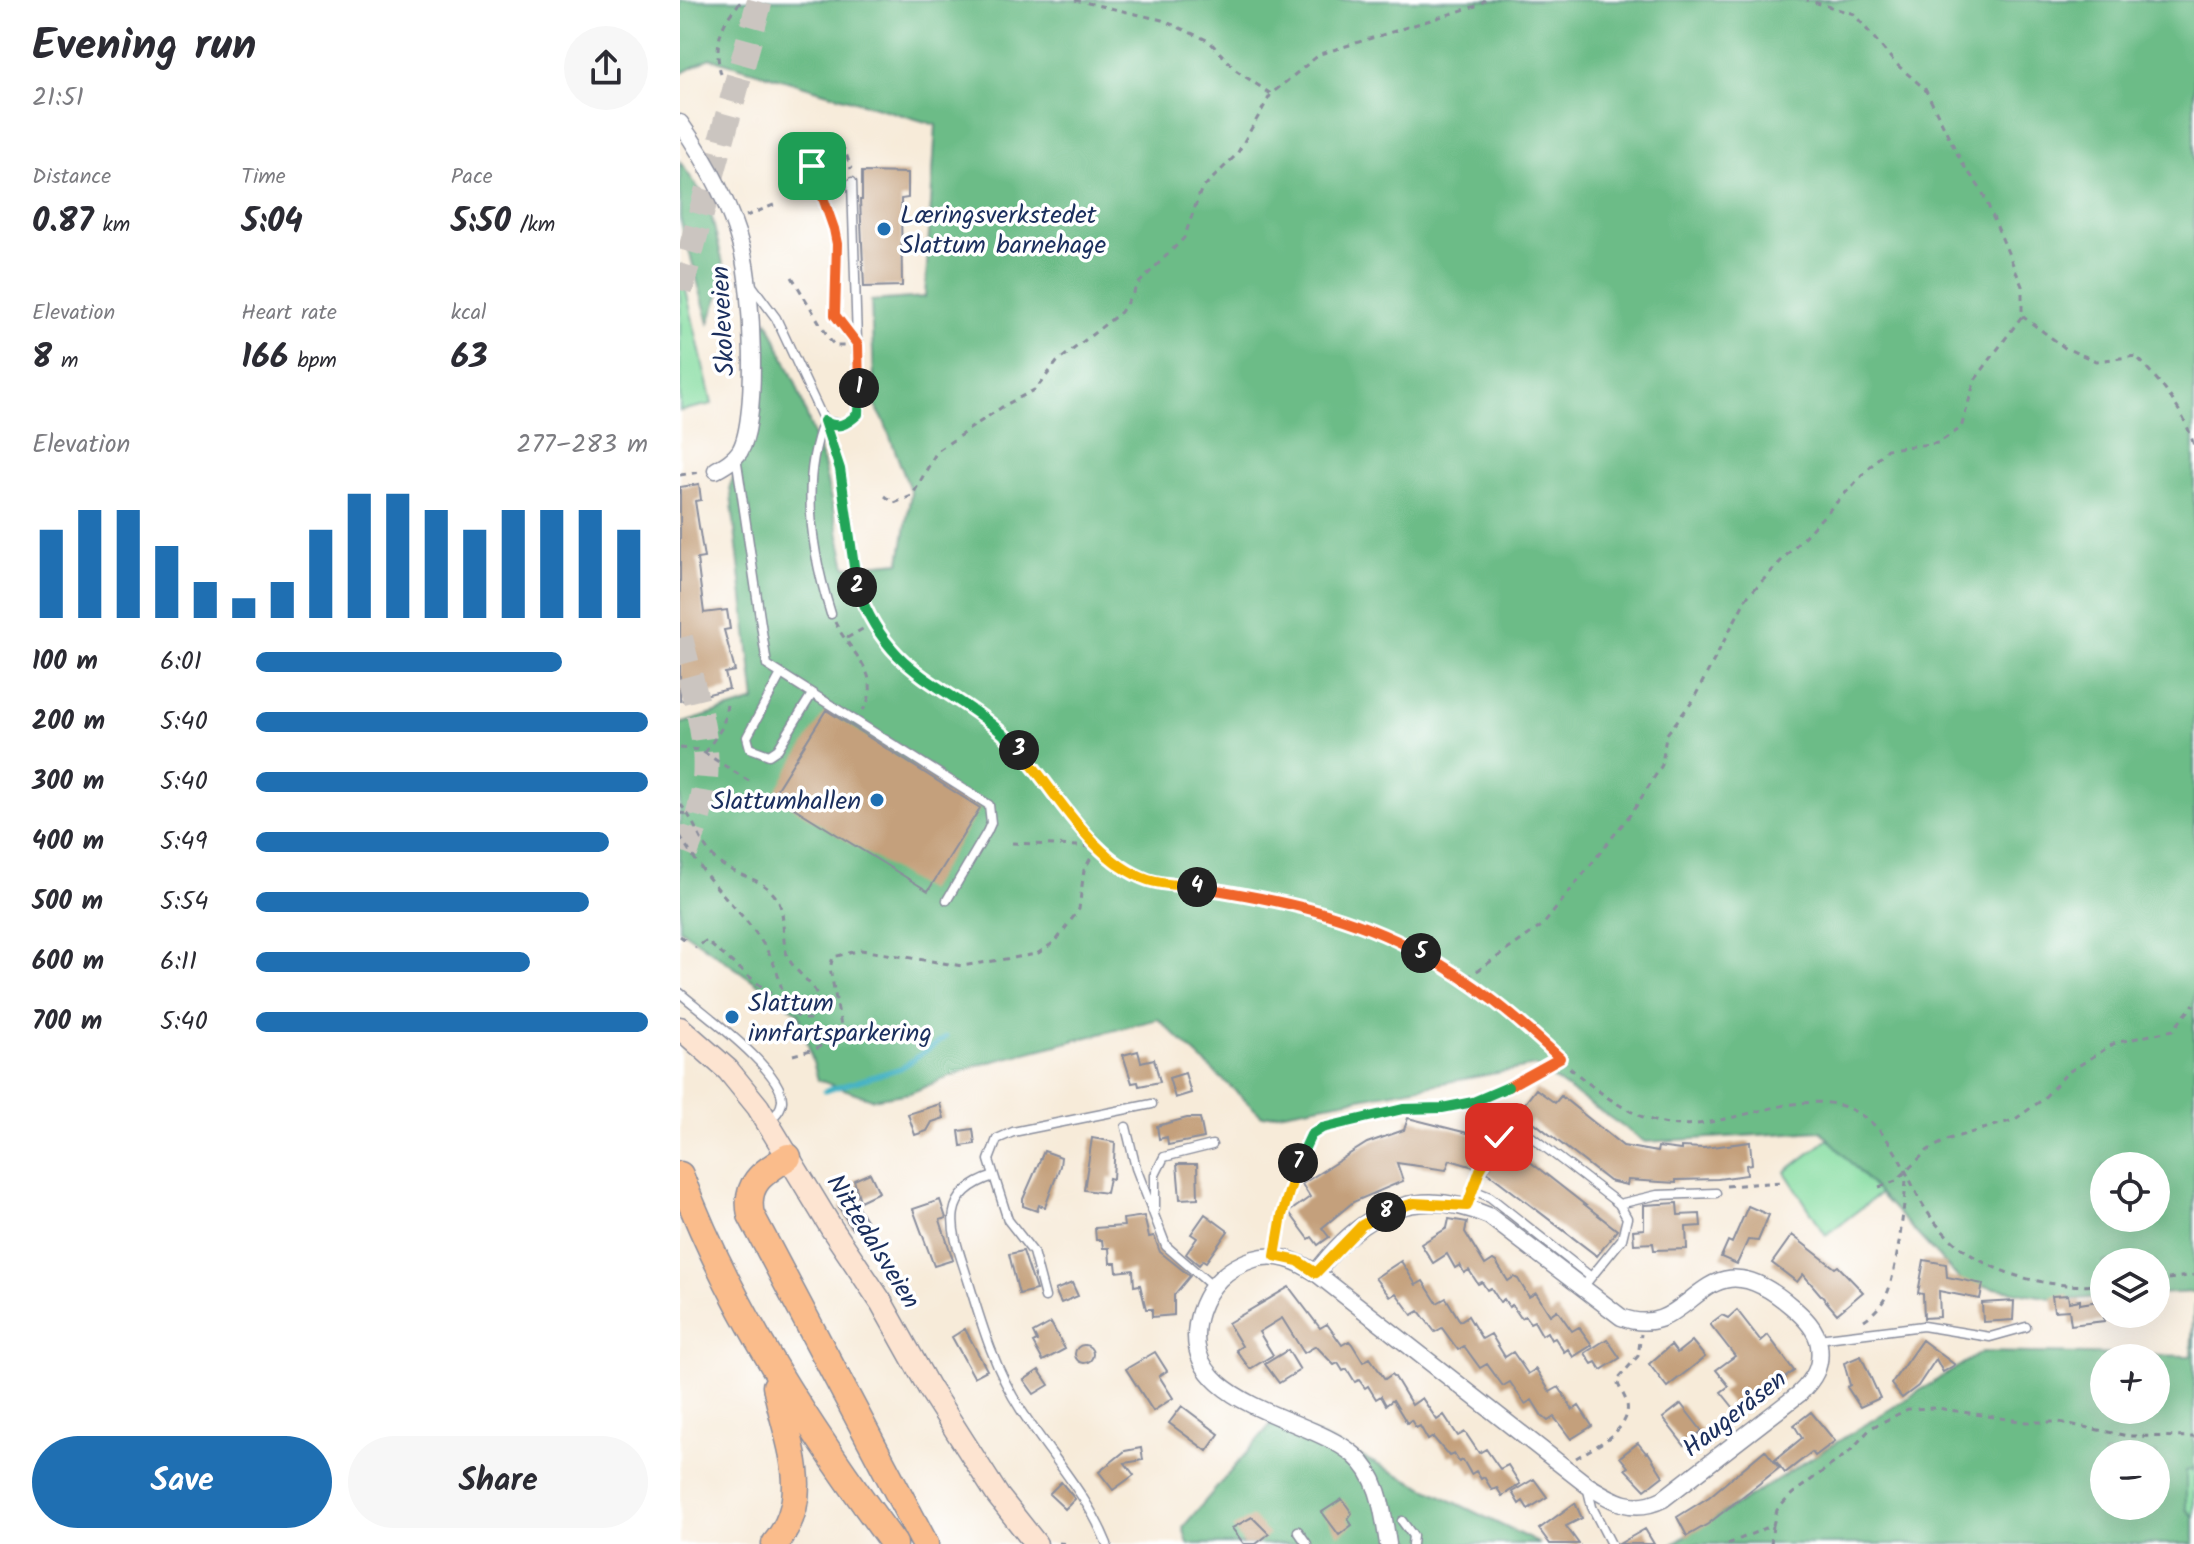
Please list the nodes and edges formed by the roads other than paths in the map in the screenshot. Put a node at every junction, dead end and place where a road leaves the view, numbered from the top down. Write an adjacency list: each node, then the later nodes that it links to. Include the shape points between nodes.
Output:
1 (680, 123): 3 (street, Skoleveien, via 709,169 732,221)
2 (852, 182): 4 (lane, via 858,414 846,425)
3 (748, 279): 4 (lane, via 776,318); 5 (street, Skoleveien, via 748,419)
4 (824, 421): 7 (lane, via 813,453 811,485 818,562)
5 (736, 455): 6 (street); 8 (lane, via 767,665)
6 (716, 470)
7 (831, 614)
8 (781, 674): 9 (lane); 9 (lane, via 747,737 750,748 769,755 778,749)
9 (812, 694): 10 (lane, via 989,805 991,823)
10 (947, 900)
11 (680, 993): 14 (lane, via 768,1070 782,1104)
12 (681, 1030): 14 (main road, Nittedalsveien, via 740,1083)
13 (1152, 1104): 19 (lane, via 1005,1135 989,1152)
14 (768, 1122): 17 (main road, Nittedalsveien)
15 (1126, 1127): 23 (lane)
16 (1212, 1145): 23 (lane, via 1164,1157 1158,1164)
17 (788, 1157): 32 (main road, Nittedalsveien); 37 (highway, via 754,1182 751,1215)
18 (680, 1175): 30 (highway, via 720,1269)
19 (994, 1176): 27 (lane, via 1012,1228 1033,1252); 40 (lane, via 976,1182 961,1196 953,1232 999,1370)
20 (1716, 1193): 22 (lane, via 1657,1195)
21 (1470, 1198): 22 (lane, via 1499,1137 1520,1128); 24 (street, via 1414,1203 1379,1214); 25 (street)
22 (1619, 1204): 25 (lane, via 1627,1218 1625,1232)
23 (1155, 1214): 26 (lane, via 1166,1246)
24 (1316, 1273): 26 (street, Haugeråsen, via 1298,1261 1275,1256 1238,1265); 31 (street, Haugeråsen)
25 (1587, 1282): 29 (street, via 1621,1317 1643,1323 1672,1313 1714,1282 1743,1277 1776,1293)
26 (1212, 1286): 42 (street, via 1197,1334 1206,1369 1231,1395 1354,1454 1374,1482)
27 (1045, 1297)
28 (2026, 1327): 29 (lane, via 1990,1337 1923,1326)
29 (1818, 1339): 31 (street, Haugeråsen, via 1819,1367 1812,1381 1663,1499 1629,1507)
30 (773, 1367): 35 (highway, via 797,1481 791,1517); 36 (highway)
31 (1587, 1485): 44 (lane, via 1590,1503)
32 (998, 1496): 38 (main road, Nittedalsveien); 39 (main road, Nittedalsveien)
33 (1402, 1521): 43 (lane, via 1413,1536)
34 (1298, 1531): 41 (lane)
35 (775, 1544)
36 (894, 1544)
37 (925, 1544)
38 (1019, 1544)
39 (1036, 1544)
40 (1107, 1544)
41 (1307, 1544)
42 (1388, 1544)
43 (1412, 1544)
44 (1611, 1544)

